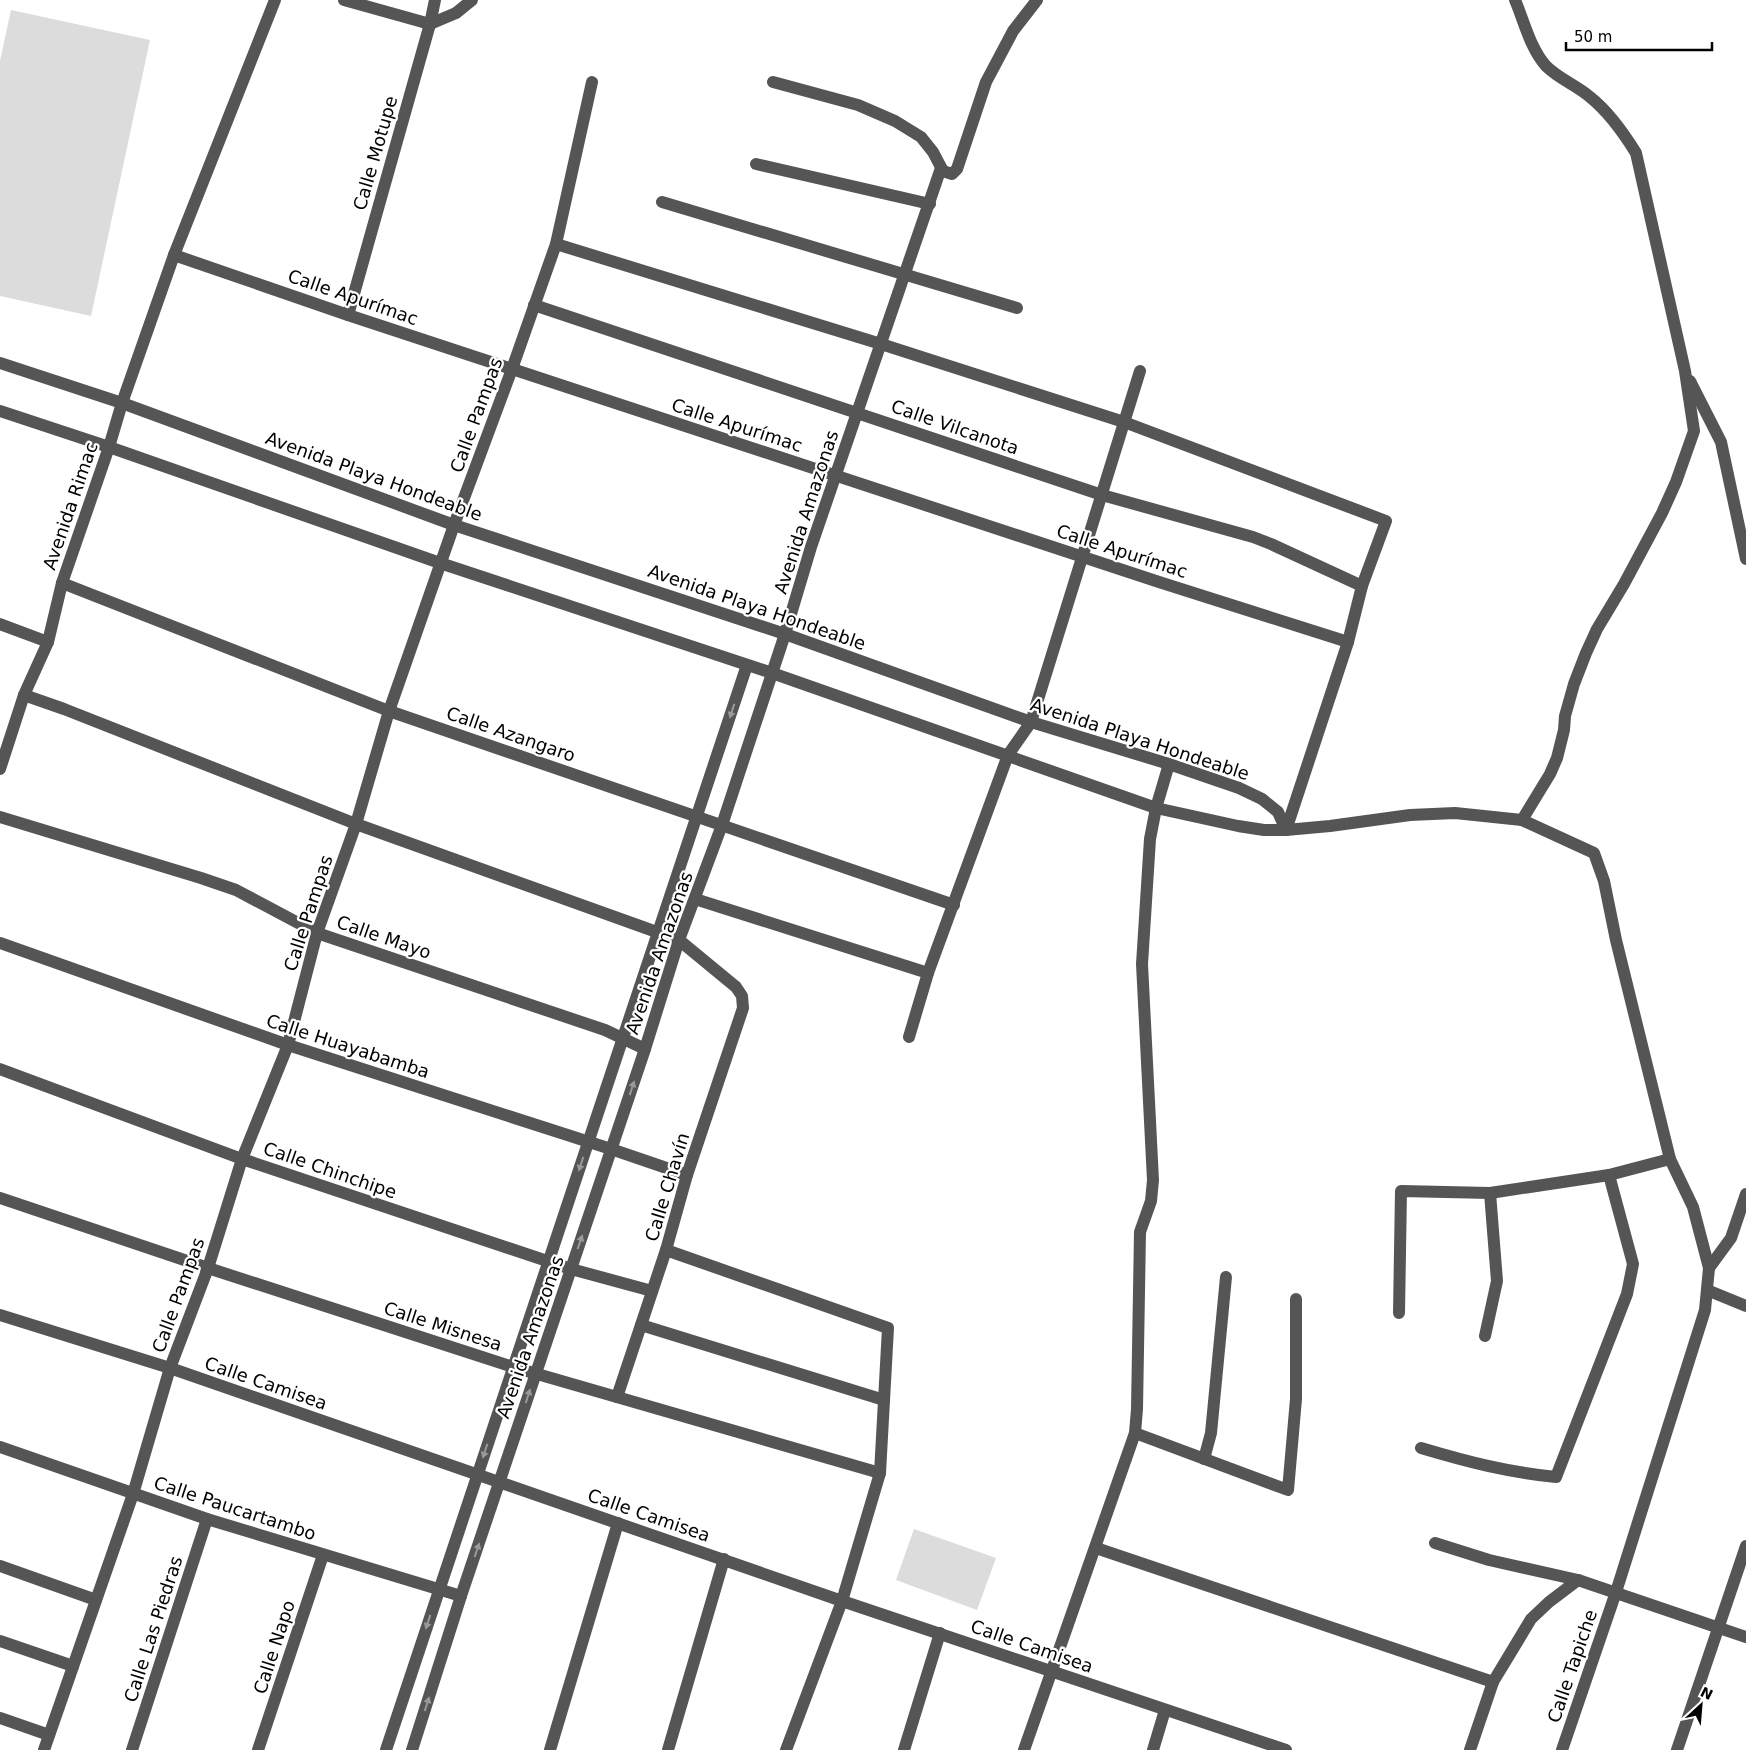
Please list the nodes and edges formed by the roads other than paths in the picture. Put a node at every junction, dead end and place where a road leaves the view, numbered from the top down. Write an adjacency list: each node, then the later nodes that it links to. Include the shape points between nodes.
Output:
1 (275, 0): 16 (street, Avenida Rimac)
2 (344, 0): 7 (street)
3 (435, 0): 8 (street, Calle Motupe)
4 (472, 0): 8 (street, via 456,13)
5 (1037, 0): 12 (street, via 1013,31 986,82 957,169 949,174)
6 (1516, 0): 25 (street, via 1545,65 1606,111 1636,152)
7 (358, 2): 8 (street)
8 (430, 24): 20 (street, Calle Motupe)
9 (592, 82): 15 (street, Calle Pampas)
10 (772, 82): 12 (street, via 858,105 895,121 921,137)
11 (756, 164): 14 (street)
12 (941, 168): 14 (street, Avenida Amazonas)
13 (662, 202): 17 (street)
14 (930, 204): 17 (street, Avenida Amazonas)
15 (556, 244): 18 (street, Calle Pampas); 21 (street)
16 (174, 254): 20 (street, Calle Apurímac); 26 (street, Avenida Rimac)
17 (905, 274): 19 (street); 21 (street, Avenida Amazonas)
18 (534, 305): 23 (street, Calle Pampas); 28 (street, Calle Vilcanota)
19 (1017, 308)
20 (348, 315): 23 (street, Calle Apurímac)
21 (881, 344): 28 (street, Avenida Amazonas); 29 (street)
22 (0, 363): 26 (street, Avenida Playa Hondeable)
23 (512, 369): 31 (street, Calle Apurímac); 33 (street, Calle Pampas)
24 (1140, 371): 29 (street)
25 (1685, 372): 35 (street, via 1721,442); 54 (street, via 1694,431 1676,482 1586,653 1564,716 1557,758)
26 (122, 403): 30 (street, Avenida Rimac); 33 (street, Avenida Playa Hondeable)
27 (0, 411): 30 (street)
28 (858, 413): 31 (street, Avenida Amazonas); 32 (street, Calle Vilcanota)
29 (1124, 422): 32 (street); 38 (street, via 1386,521)
30 (109, 447): 36 (street); 37 (street, Avenida Rimac)
31 (836, 476): 34 (street, Calle Apurímac); 40 (street, Avenida Amazonas)
32 (1102, 495): 34 (street); 38 (street, Calle Vilcanota, via 1252,537)
33 (454, 525): 36 (street, Calle Pampas); 40 (street, Avenida Playa Hondeable)
34 (1082, 557): 42 (street, Calle Apurímac); 47 (street)
35 (1746, 558)
36 (440, 563): 43 (street); 46 (street, Calle Pampas)
37 (62, 582): 41 (street, Avenida Rimac); 46 (street, Calle Azangaro)
38 (1362, 586): 42 (street)
39 (0, 624): 41 (street)
40 (785, 634): 44 (street, Avenida Amazonas); 47 (street, Avenida Playa Hondeable)
41 (48, 642): 45 (street, Avenida Rimac)
42 (1348, 642): 57 (street)
43 (747, 664): 44 (street); 53 (street, Avenida Amazonas, one-way to 53)
44 (772, 673): 48 (street); 56 (street, Avenida Amazonas)
45 (24, 695): 50 (street, Avenida Rimac); 55 (street)
46 (389, 711): 53 (street, Calle Azangaro); 55 (street, Calle Pampas)
47 (1031, 722): 48 (street); 49 (street, Avenida Playa Hondeable)
48 (1008, 755): 51 (street); 59 (street)
49 (1169, 764): 51 (street); 57 (street, Avenida Playa Hondeable, via 1262,799 1278,812)
50 (0, 770)
51 (1156, 808): 57 (street, via 1238,826); 98 (street, via 1150,839 1142,964 1153,1180 1140,1232)
52 (0, 816): 61 (street, Calle Mayo, via 236,890)
53 (697, 816): 56 (street, Calle Azangaro); 60 (street, Avenida Amazonas)
54 (1522, 820): 57 (street, via 1455,813 1419,814); 73 (street, via 1594,853 1604,881)
55 (356, 824): 60 (street); 61 (street, Calle Pampas)
56 (722, 825): 58 (street, Avenida Amazonas); 59 (street, Calle Azangaro)
57 (1286, 830)
58 (695, 899): 62 (street, Avenida Amazonas); 64 (street)
59 (954, 905): 64 (street)
60 (658, 932): 62 (street); 66 (street, Avenida Amazonas)
61 (317, 933): 66 (street, Calle Mayo, via 605,1030); 67 (street, Calle Pampas)
62 (679, 940): 68 (street, Avenida Amazonas); 74 (street, Calle Chavín, via 736,987 742,996 743,1008)
63 (0, 943): 67 (street, Calle Huayabamba)
64 (928, 974): 65 (street)
65 (909, 1037)
66 (622, 1039): 68 (street, Calle Mayo); 70 (street, Avenida Amazonas)
67 (288, 1045): 70 (street, Calle Huayabamba); 72 (street, Calle Pampas)
68 (645, 1049): 71 (street, Avenida Amazonas, one-way to 68)
69 (0, 1069): 72 (street, Calle Chinchipe)
70 (588, 1142): 71 (street, Calle Huayabamba); 80 (street, Avenida Amazonas, one-way to 80)
71 (611, 1149): 74 (street, Calle Huayabamba); 83 (street, Avenida Amazonas, one-way to 71)
72 (242, 1159): 80 (street, Calle Chinchipe); 81 (street, Calle Pampas)
73 (1670, 1159): 75 (street); 82 (street, via 1693,1208)
74 (686, 1175): 79 (street, Calle Chavín)
75 (1609, 1175): 76 (street); 100 (street, via 1633,1264 1627,1294 1556,1477 1501,1470)
76 (1490, 1193): 89 (street, via 1401,1191); 92 (street, via 1498,1281)
77 (1746, 1194): 82 (street, via 1730,1238)
78 (0, 1198): 81 (street, Calle Misnesa)
79 (666, 1250): 86 (street, Calle Chavín); 97 (street, via 888,1328)
80 (548, 1262): 83 (street, Calle Chinchipe); 93 (street, Avenida Amazonas)
81 (208, 1268): 93 (street, Calle Misnesa); 94 (street, Calle Pampas)
82 (1709, 1268): 85 (street, Calle Tapiche)
83 (571, 1269): 86 (street, Calle Chinchipe); 95 (street, Avenida Amazonas)
84 (1226, 1277): 101 (street, via 1211,1433)
85 (1707, 1290): 88 (street); 116 (street, Calle Tapiche, via 1705,1310)
86 (652, 1291): 91 (street, Calle Chavín)
87 (1296, 1299): 101 (street, via 1296,1399 1288,1490)
88 (1746, 1306)
89 (1399, 1313)
90 (0, 1315): 94 (street, Calle Camisea)
91 (641, 1324): 96 (street, Calle Chavín); 97 (street)
92 (1485, 1336)
93 (514, 1367): 95 (street, Calle Misnesa); 103 (street, Avenida Amazonas, one-way to 103)
94 (170, 1368): 103 (street, Calle Camisea); 105 (street, Calle Pampas)
95 (536, 1374): 96 (street, Calle Misnesa); 104 (street, Avenida Amazonas, one-way to 95)
96 (617, 1397): 102 (street, Calle Misnesa)
97 (884, 1400): 102 (street)
98 (1135, 1433): 101 (street); 110 (street)
99 (0, 1447): 105 (street, Calle Paucartambo)
100 (1421, 1448)
101 (1204, 1459)
102 (880, 1473): 119 (street)
103 (478, 1474): 104 (street, Calle Camisea); 115 (street, Avenida Amazonas)
104 (500, 1482): 107 (street, Calle Camisea); 117 (street, Avenida Amazonas, one-way to 104)
105 (133, 1494): 106 (street, Calle Paucartambo); 118 (street, Calle Pampas)
106 (207, 1519): 111 (street, Calle Paucartambo); 132 (street, Calle Las Piedras)
107 (618, 1523): 112 (street, Calle Camisea); 136 (street)
108 (1435, 1543): 114 (street, via 1489,1560)
109 (1746, 1546): 120 (street)
110 (1096, 1548): 125 (street); 126 (street)
111 (323, 1555): 115 (street, Calle Paucartambo); 133 (street, Calle Napo)
112 (724, 1560): 119 (street, Calle Camisea); 137 (street)
113 (0, 1566): 118 (street)
114 (1578, 1580): 116 (street); 126 (street, via 1531,1619)
115 (439, 1590): 117 (street, Calle Paucartambo); 134 (street, Avenida Amazonas, one-way to 134)
116 (1616, 1592): 120 (street); 143 (street, Calle Tapiche)
117 (461, 1596): 135 (street, Avenida Amazonas, one-way to 117)
118 (96, 1600): 124 (street, Calle Pampas)
119 (842, 1601): 121 (street, Calle Camisea); 138 (street)
120 (1719, 1628): 122 (street); 144 (street)
121 (940, 1633): 125 (street, Calle Camisea); 139 (street)
122 (1746, 1637)
123 (0, 1641): 124 (street)
124 (73, 1666): 129 (street, Calle Pampas)
125 (1051, 1672): 127 (street, Calle Camisea); 140 (street)
126 (1493, 1682): 142 (street)
127 (1166, 1710): 130 (street, Calle Camisea); 141 (street)
128 (0, 1718): 129 (street)
129 (49, 1735): 131 (street, Calle Pampas)
130 (1278, 1749)
131 (44, 1750)
132 (132, 1750)
133 (258, 1750)
134 (386, 1750)
135 (412, 1750)
136 (550, 1750)
137 (668, 1750)
138 (786, 1750)
139 (904, 1750)
140 (1024, 1750)
141 (1153, 1750)
142 (1470, 1750)
143 (1562, 1750)
144 (1677, 1750)

